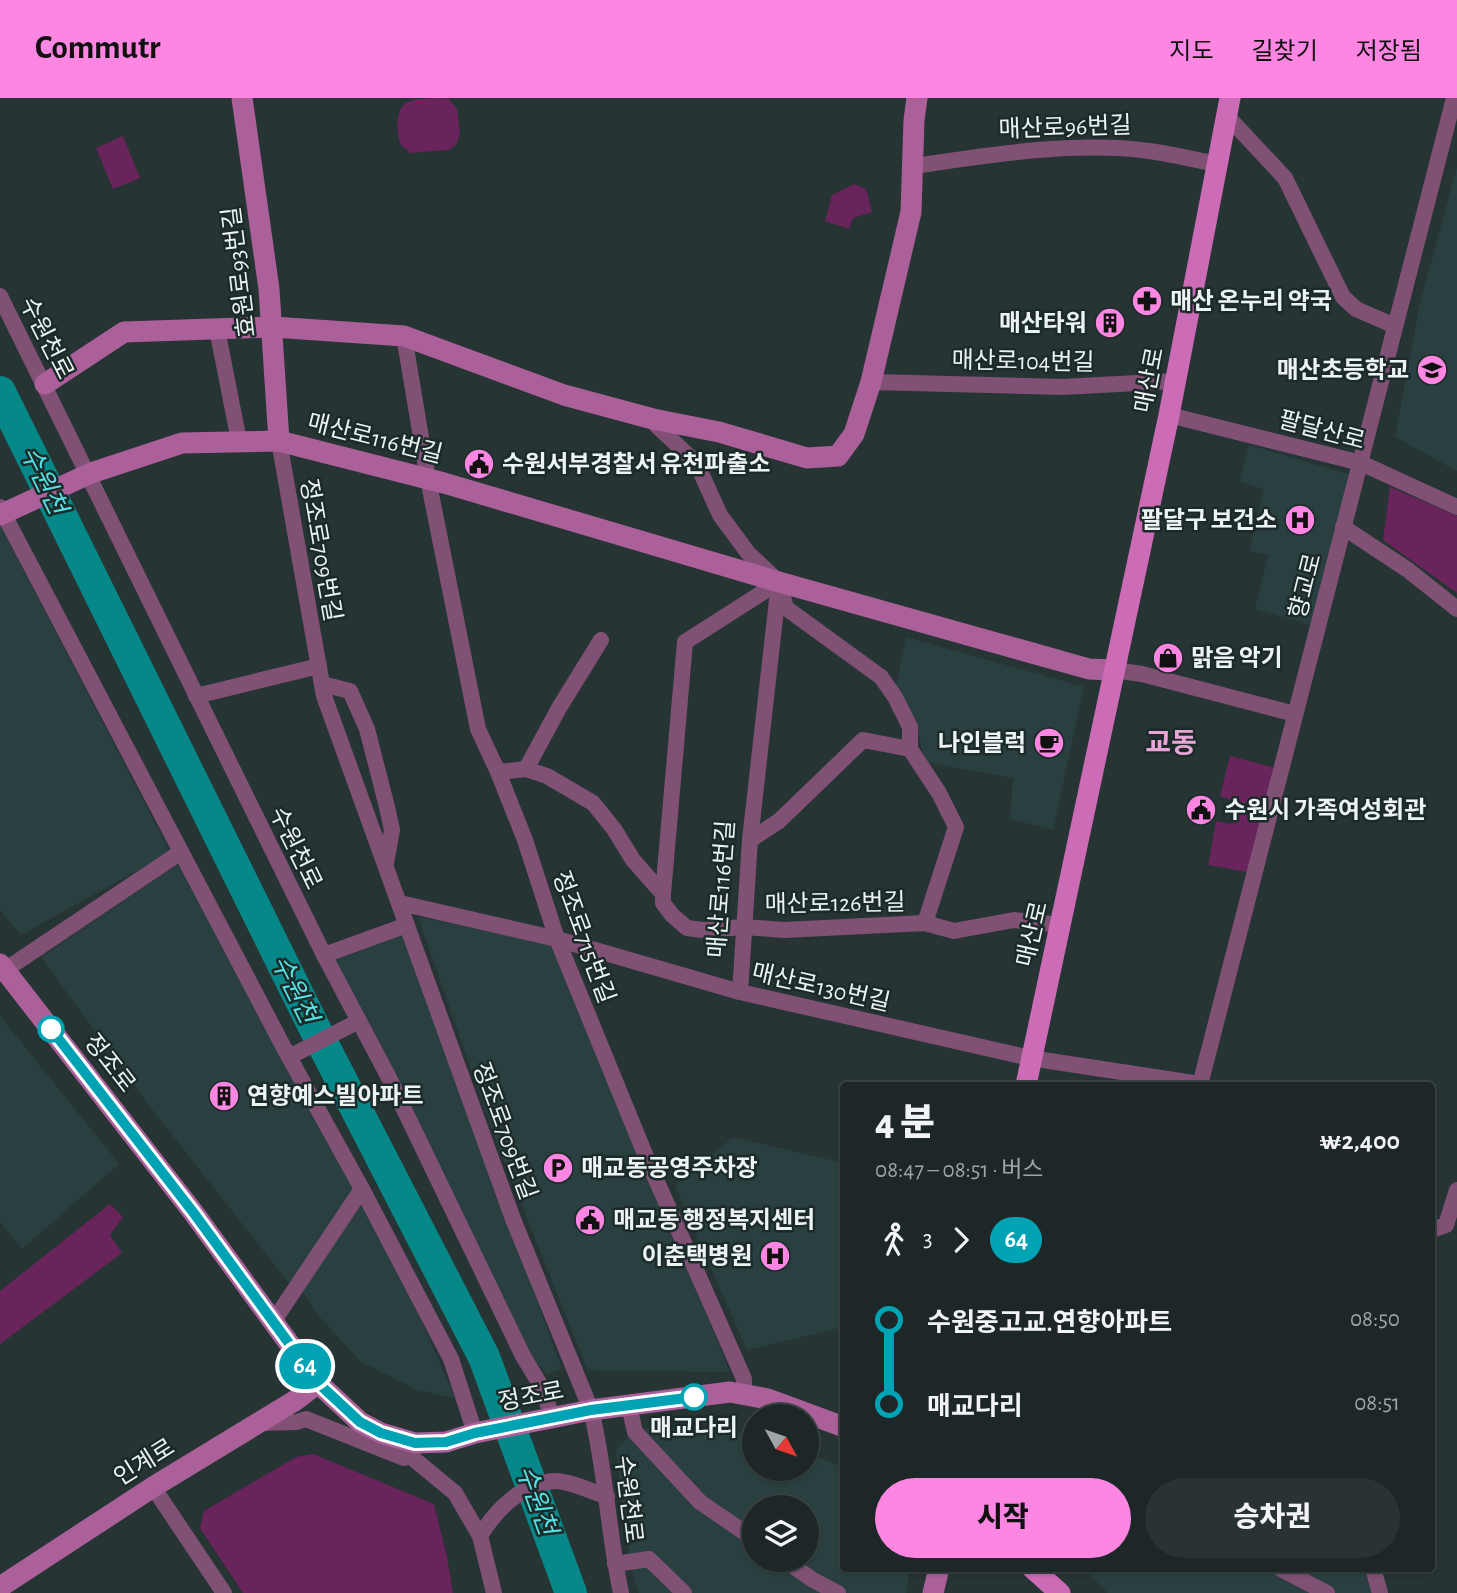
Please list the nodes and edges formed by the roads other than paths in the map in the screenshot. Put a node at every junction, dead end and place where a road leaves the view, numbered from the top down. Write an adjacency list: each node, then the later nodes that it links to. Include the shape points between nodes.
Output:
1 (242, 98): 9 (street, 효원로93번길)
2 (917, 98): 6 (street)
3 (1454, 98): 8 (street, 향교로)
4 (1228, 107): 5 (main road, 매산로); 8 (street, via 1285,178 1343,297 1356,309)
5 (1217, 164): 6 (street, 매산로96번길, via 1148,151 1076,149 1001,153); 12 (main road, 매산로)
6 (914, 166): 13 (street, via 911,212)
7 (0, 296): 14 (street, 수원천로)
8 (1395, 326): 19 (street, 향교로)
9 (273, 327): 10 (street); 11 (street); 18 (street, 효원로93번길)
10 (217, 329): 14 (street, via 124,332); 17 (street)
11 (404, 336): 16 (street, via 564,396); 21 (street, 정조로715번길)
12 (1175, 381): 13 (street, 매산로104번길, via 1062,387); 15 (main road, 매산로)
13 (871, 382): 16 (street, via 854,434 838,456 807,458)
14 (45, 384): 20 (street, 수원천로)
15 (1169, 415): 19 (street, 팔달산로); 29 (main road, 매산로)
16 (653, 419): 25 (street, 매산로116번길, via 691,458 720,515 748,553)
17 (239, 441): 18 (street, 매산로116번길); 20 (street, 매산로116번길, via 182,443)
18 (279, 441): 21 (street, 매산로116번길); 28 (street, 정조로709번길)
19 (1361, 463): 22 (street, 팔달산로); 24 (street, 향교로)
20 (84, 476): 23 (street, 매산로116번길); 31 (street, 수원천로)
21 (428, 479): 25 (street, 매산로116번길); 35 (street, 정조로715번길, via 478,729)
22 (1457, 508)
23 (5, 511): 37 (street)
24 (1343, 527): 26 (street); 32 (street, 향교로)
25 (779, 582): 29 (street, 매산로116번길, via 1089,669); 33 (street, 매산로116번길, via 786,608 881,677 910,727); 36 (street, 매산로116번길); 39 (street, via 685,642)
26 (1457, 609)
27 (601, 640): 34 (street)
28 (319, 666): 30 (street, 정조로709번길); 31 (street)
29 (1114, 670): 32 (street); 43 (main road, 매산로)
30 (322, 684): 38 (street, 정조로709번길); 38 (street, 정조로709번길, via 349,691 367,729 392,830)
31 (196, 696): 46 (street, 수원천로)
32 (1295, 714): 54 (street, 향교로)
33 (910, 749): 36 (street, via 863,740 779,821); 41 (street, 매산로126번길, via 956,827)
34 (526, 769): 35 (street); 39 (street, 매산로126번길, via 593,803)
35 (498, 772): 45 (street, 정조로715번길)
36 (750, 840): 44 (street, 매산로116번길)
37 (181, 852): 47 (street, 정조로); 50 (street)
38 (386, 863): 40 (street, 정조로709번길)
39 (663, 894): 44 (street, 매산로126번길, via 663,903 687,928)
40 (400, 903): 42 (street, 정조로709번길); 45 (street, 매산로130번길)
41 (925, 923): 43 (street, 매산로126번길, via 954,931 1014,920); 44 (street, 매산로126번길, via 784,930)
42 (407, 925): 46 (street); 62 (street, 정조로709번길, via 513,1219)
43 (1061, 925): 51 (main road, 매산로)
44 (744, 927): 48 (street, 매산로116번길)
45 (557, 939): 48 (street, 매산로130번길); 60 (street, 정조로715번길, via 744,1379)
46 (324, 955): 49 (street, 수원천로)
47 (3, 967): 58 (street, 정조로)
48 (740, 992): 51 (street, 매산로130번길)
49 (359, 1021): 50 (street); 63 (street, 수원천로, via 541,1386)
50 (289, 1057): 55 (street)
51 (1030, 1058): 52 (main road, 매산로); 53 (street, 매산로130번길)
52 (1026, 1082)
53 (1181, 1082)
54 (1201, 1082)
55 (362, 1189): 58 (street); 66 (street, via 451,1359)
56 (1457, 1190): 57 (street, via 1446,1225)
57 (1435, 1229)
58 (273, 1322): 59 (street, 정조로)
59 (318, 1383): 64 (street, 인계로); 67 (street, 정조로, via 360,1422)
60 (744, 1395): 61 (street, 정조로, via 730,1392); 65 (street, 정조로)
61 (629, 1406): 62 (street, 정조로); 71 (street, via 635,1432 700,1502)
62 (591, 1410): 63 (street, 정조로); 70 (street, 수원천로)
63 (549, 1419): 66 (street, 정조로)
64 (257, 1423): 68 (street, via 306,1419); 69 (street, 인계로)
65 (840, 1426)
66 (480, 1432): 67 (street, 정조로, via 446,1442 415,1443)
67 (381, 1433): 68 (street)
68 (420, 1465): 72 (street, via 455,1493)
69 (153, 1487): 79 (street, 인계로); 80 (street)
70 (607, 1497): 72 (street, via 555,1480 518,1494); 73 (street, 수원천로)
71 (742, 1531)
72 (480, 1536): 81 (street)
73 (615, 1564): 82 (street, 수원천로); 83 (street, via 649,1559)
74 (802, 1572): 84 (street)
75 (938, 1572): 85 (street)
76 (1036, 1572): 86 (main road)
77 (1287, 1572): 87 (street)
78 (1374, 1572): 88 (street)
79 (0, 1587)
80 (224, 1593)
81 (494, 1593)
82 (621, 1593)
83 (684, 1593)
84 (838, 1593)
85 (933, 1593)
86 (1060, 1593)
87 (1327, 1593)
88 (1380, 1593)

